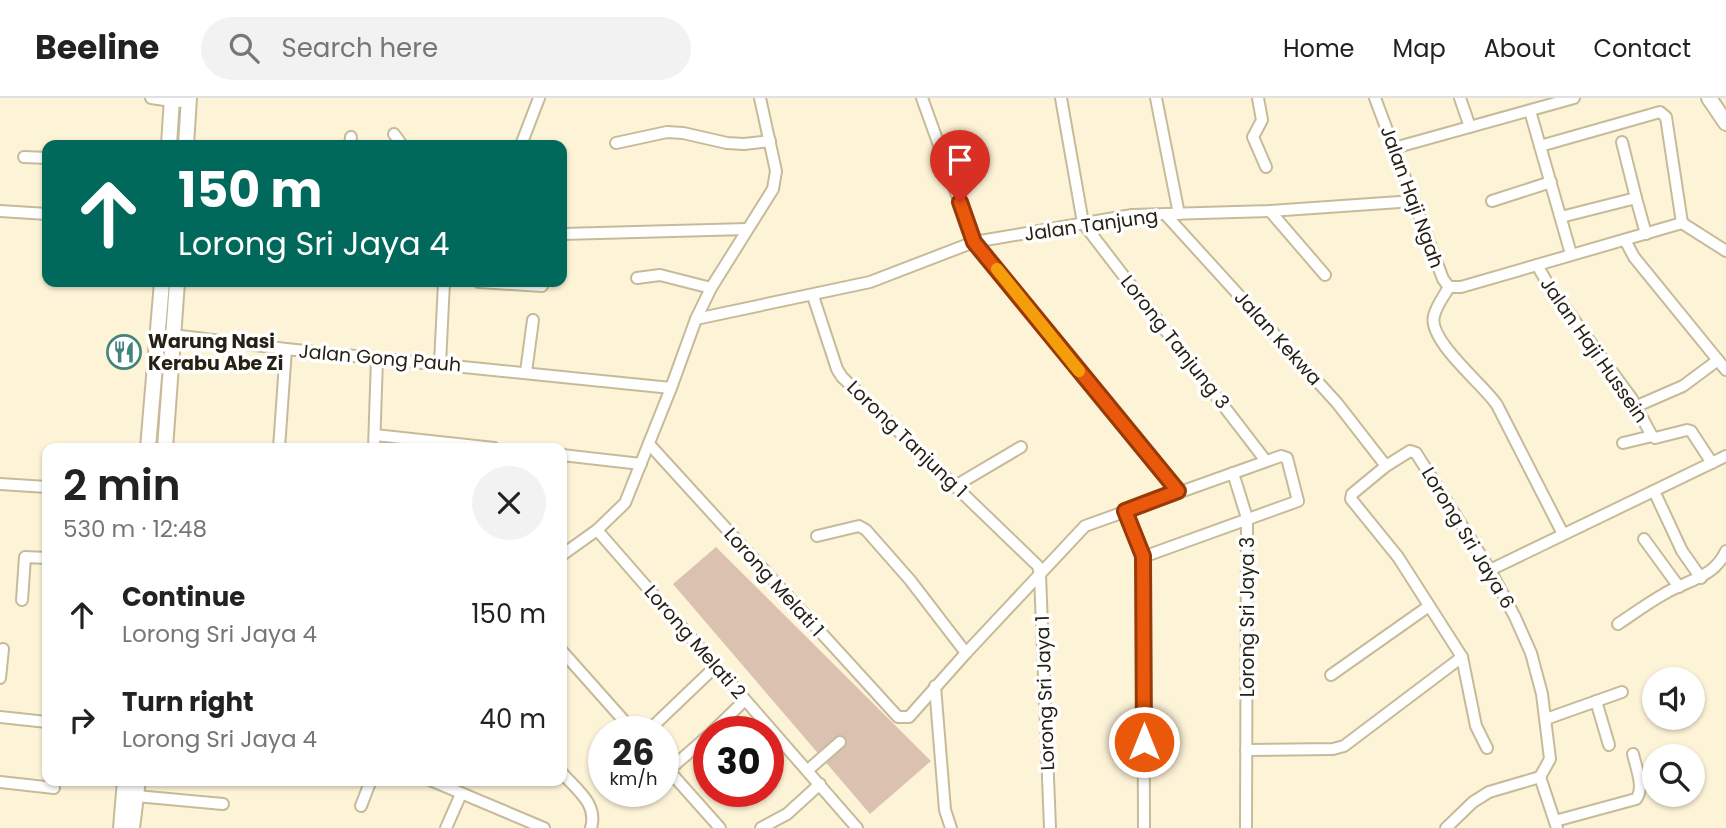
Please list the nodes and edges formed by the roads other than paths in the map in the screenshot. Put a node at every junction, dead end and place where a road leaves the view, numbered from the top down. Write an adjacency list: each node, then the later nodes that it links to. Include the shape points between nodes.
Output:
1 (151, 98): 11 (street)
2 (539, 98): 21 (street)
3 (760, 98): 22 (street)
4 (922, 98): 45 (street)
5 (1061, 98): 40 (street)
6 (1156, 98): 38 (street)
7 (1258, 98): 29 (street, via 1262,122 1253,137)
8 (1375, 98): 26 (street, Jalan Haji Ngah)
9 (1460, 98): 16 (street)
10 (1574, 98): 14 (street)
11 (172, 99): 12 (street); 18 (main road)
12 (189, 101): 19 (main road)
13 (1717, 106): 15 (main road)
14 (1530, 111): 16 (street); 25 (street)
15 (1726, 123)
16 (1470, 127): 26 (street)
17 (394, 134): 20 (street)
18 (169, 140)
19 (186, 140)
20 (398, 140)
21 (523, 140)
22 (770, 142): 24 (street, via 744,144 667,132); 42 (street, via 775,180)
23 (1622, 142): 31 (street)
24 (616, 143)
25 (1540, 146): 30 (street); 41 (street, via 1660,112 1666,117)
26 (1394, 148): 32 (street, Jalan Haji Ngah)
27 (24, 157): 28 (street)
28 (42, 158)
29 (1266, 167)
30 (1551, 182): 33 (street); 39 (street)
31 (1636, 198): 39 (street); 44 (street)
32 (1414, 201): 35 (street, Jalan Tanjung); 57 (street, Jalan Haji Ngah, via 1443,279)
33 (1492, 201)
34 (0, 211): 36 (street)
35 (1270, 211): 38 (street, Jalan Tanjung); 50 (street)
36 (42, 214)
37 (1165, 214): 38 (street, Jalan Tanjung); 40 (street, Jalan Tanjung); 84 (street, Jalan Kekwa, via 1337,403)
38 (1179, 214)
39 (1561, 217): 48 (street)
40 (1083, 223): 45 (street, Jalan Tanjung); 81 (street, Lorong Tanjung 3)
41 (1682, 223): 44 (street, Jalan Haji Ngah); 47 (street)
42 (747, 229): 43 (street); 55 (street)
43 (567, 234)
44 (1646, 234): 46 (street, Jalan Haji Ngah)
45 (974, 242): 56 (street, Jalan Tanjung, via 885,277); 89 (street)
46 (1628, 246): 48 (street, Jalan Haji Ngah); 63 (street)
47 (1726, 251)
48 (1571, 254): 49 (street, Jalan Haji Ngah)
49 (1540, 271): 57 (street, Jalan Haji Ngah, via 1461,286); 68 (street, Jalan Haji Hussein)
50 (1325, 275)
51 (637, 278): 55 (street, via 660,275)
52 (162, 287): 71 (main road)
53 (177, 287): 60 (main road)
54 (444, 287): 64 (street)
55 (711, 288): 58 (street)
56 (813, 296): 58 (street, Jalan Tanjung); 87 (street, Lorong Tanjung 1, via 842,377)
57 (1444, 296): 94 (street, via 1434,326 1455,361 1497,405)
58 (696, 319): 67 (street)
59 (533, 320): 66 (street)
60 (173, 335): 61 (street, Jalan Gong Pauh); 72 (main road)
61 (286, 349): 62 (street, Jalan Gong Pauh); 73 (street)
62 (377, 359): 64 (street, Jalan Gong Pauh); 69 (street)
63 (1718, 360): 65 (street); 68 (street, via 1683,386)
64 (440, 364): 66 (street, Jalan Gong Pauh)
65 (1726, 370)
66 (526, 372): 67 (street, Jalan Gong Pauh)
67 (671, 388): 77 (street)
68 (1637, 406): 70 (street, Jalan Haji Hussein)
69 (375, 435): 74 (street); 75 (street)
70 (1652, 436): 76 (street); 82 (street, via 1691,431)
71 (148, 443)
72 (164, 443)
73 (279, 443)
74 (374, 443)
75 (448, 443)
76 (1623, 443)
77 (649, 444): 83 (street); 116 (street, Lorong Melati 1, via 901,718 909,717)
78 (1021, 447): 87 (street)
79 (567, 456): 83 (street)
80 (1726, 456): 82 (street)
81 (1266, 461): 85 (street); 92 (street, via 1287,458 1298,501)
82 (1712, 463): 90 (street)
83 (641, 464): 93 (street, via 625,503)
84 (1386, 466): 102 (street, Lorong Sri Jaya 6, via 1410,451 1416,453); 107 (street, Lorong Sri Jaya 6, via 1351,499)
85 (1233, 473): 89 (street); 92 (street)
86 (0, 484): 88 (street)
87 (955, 486): 101 (street, Lorong Tanjung 1)
88 (42, 487)
89 (1178, 491): 91 (street)
90 (1654, 491): 94 (street); 104 (street, via 1682,551)
91 (1125, 511): 99 (street); 103 (street, via 1080,530)
92 (1247, 518): 99 (street, Lorong Sri Jaya 3); 130 (street, Lorong Sri Jaya 3)
93 (597, 530): 97 (street); 113 (street, Lorong Melati 2)
94 (1563, 534): 102 (street)
95 (817, 536): 110 (street, via 859,526 866,530)
96 (1644, 539): 105 (street)
97 (567, 551)
98 (1726, 551): 104 (street)
99 (1143, 556): 162 (street)
100 (42, 558): 106 (street, via 25,557)
101 (1034, 560): 103 (street, Lorong Sri Jaya 1)
102 (1490, 570): 124 (street, Lorong Sri Jaya 6, via 1531,653)
103 (1040, 575): 110 (street); 161 (street, Lorong Sri Jaya 1)
104 (1701, 578): 105 (street)
105 (1679, 587): 108 (street)
106 (22, 600)
107 (1429, 606): 112 (street, Lorong Sri Jaya 6); 114 (street)
108 (1618, 624)
109 (3, 649): 115 (street)
110 (966, 653): 116 (street)
111 (567, 657): 120 (street)
112 (1462, 657): 129 (street, Lorong Sri Jaya 6, via 1476,726); 130 (street, via 1345,746)
113 (716, 666): 118 (street, Lorong Melati 2); 121 (street)
114 (1331, 675)
115 (0, 678)
116 (935, 686): 160 (street, via 945,810)
117 (1622, 692): 119 (street)
118 (745, 700): 122 (street); 133 (street, Lorong Melati 2)
119 (1596, 701): 124 (street); 127 (street)
120 (620, 716)
121 (664, 716)
122 (729, 716)
123 (0, 717): 125 (street)
124 (1546, 719): 134 (street, Lorong Sri Jaya 6, via 1550,759)
125 (42, 721)
126 (840, 742): 133 (street)
127 (1609, 745)
128 (693, 747): 132 (street)
129 (1487, 748)
130 (1246, 750): 163 (street, Lorong Sri Jaya 3)
131 (1633, 754): 150 (street, via 1640,786 1636,799)
132 (679, 757)
133 (808, 770): 138 (street, Lorong Melati 2)
134 (1540, 777): 150 (street); 164 (street, via 1489,792)
135 (567, 778): 155 (street, via 591,806)
136 (0, 782): 143 (street)
137 (679, 782): 156 (street)
138 (820, 784): 148 (street); 149 (street, Lorong Melati 2)
139 (124, 786): 151 (main road)
140 (137, 786): 145 (main road)
141 (369, 786): 147 (street)
142 (443, 786): 144 (street)
143 (54, 788)
144 (461, 794): 153 (street); 154 (street)
145 (135, 796): 146 (street); 152 (main road)
146 (223, 804)
147 (361, 806)
148 (787, 814): 157 (street); 158 (street)
149 (848, 823): 159 (street, Lorong Melati 2)
150 (1556, 824)
151 (121, 828)
152 (132, 828)
153 (446, 828)
154 (544, 828)
155 (591, 828)
156 (720, 828)
157 (761, 828)
158 (790, 828)
159 (858, 828)
160 (951, 828)
161 (1050, 828)
162 (1144, 828)
163 (1246, 828)
164 (1446, 828)

